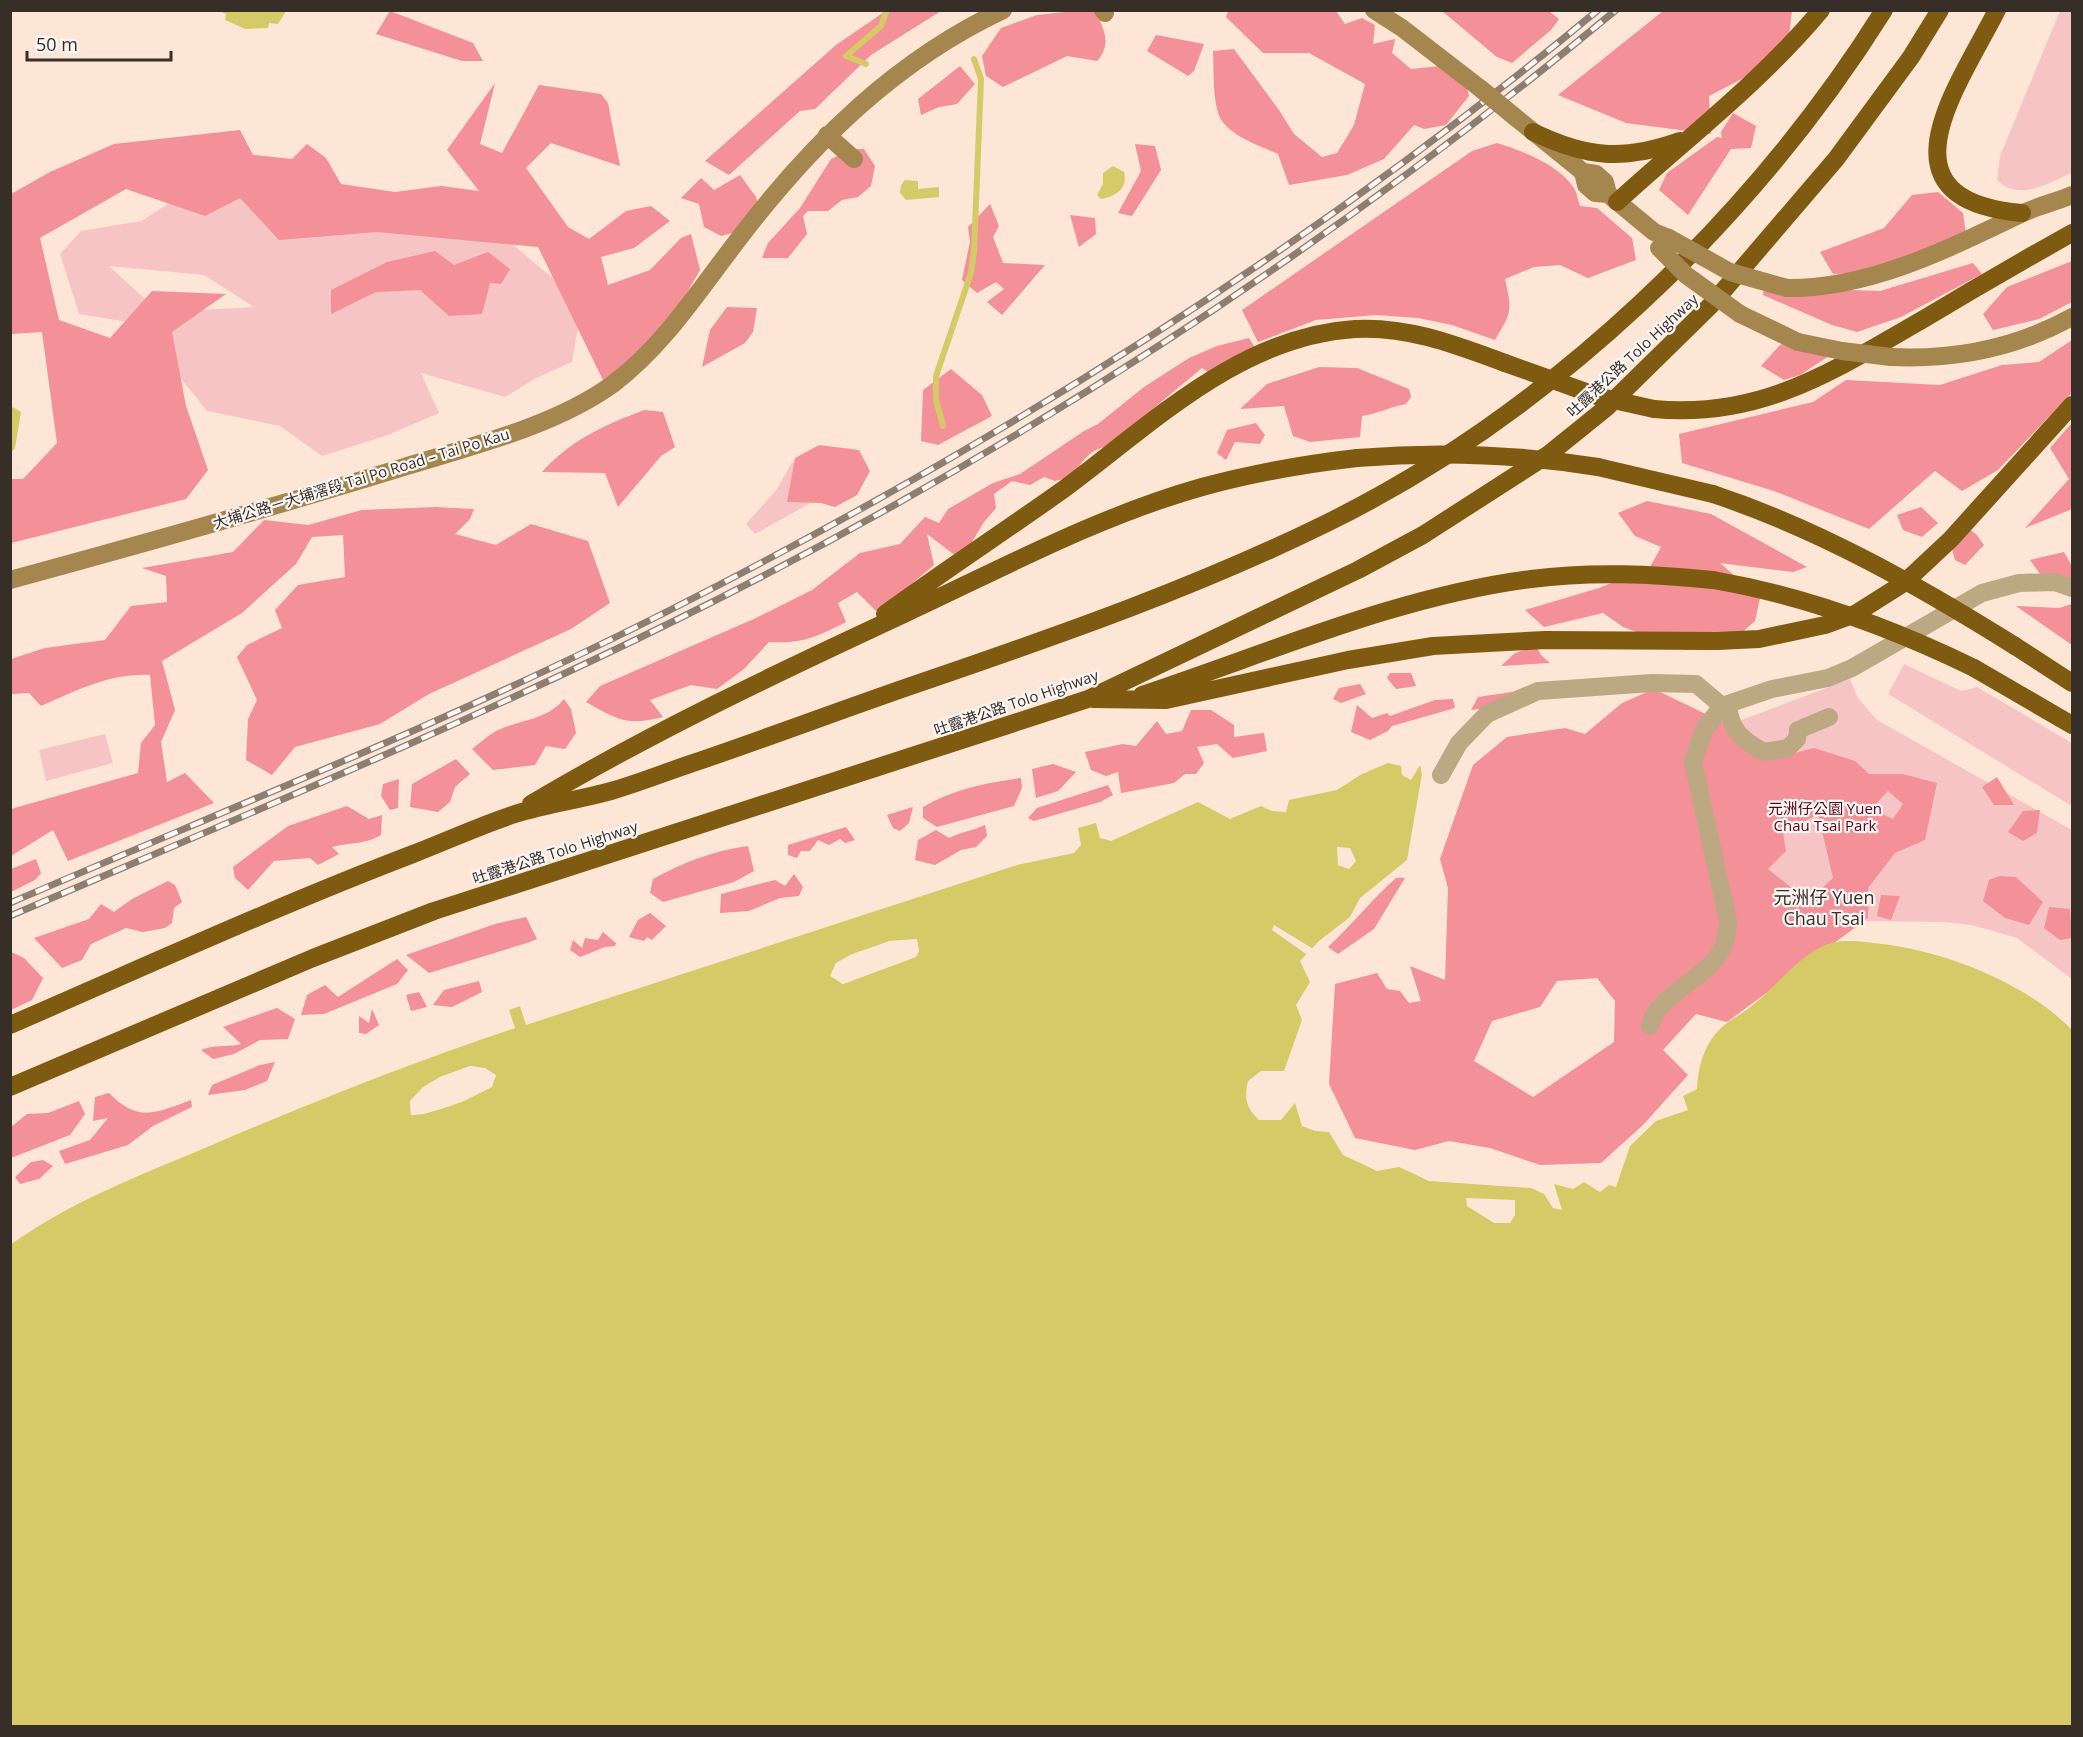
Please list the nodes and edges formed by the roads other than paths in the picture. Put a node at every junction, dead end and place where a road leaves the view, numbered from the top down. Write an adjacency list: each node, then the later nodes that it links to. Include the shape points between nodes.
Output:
1 (1374, 10): 7 (main road, bridge)
2 (1821, 10): 9 (highway, via 1750,86)
3 (1884, 10): 28 (highway, via 1799,130 1673,272 1565,368 1394,487 1267,551 1066,634 613,791)
4 (1940, 10): 22 (highway, 吐露港公路 Tolo Highway, via 1886,93 1814,186 1711,305 1606,408 1549,454 1449,520 1358,570)
5 (1997, 10): 13 (highway, via 1943,116 1936,155 1942,175 1962,197 1989,210)
6 (991, 13): 8 (main road, 大埔公路－大埔滘段 Tai Po Road – Tai Po Kau, via 903,69)
7 (1533, 132): 9 (highway, via 1565,148 1608,154 1644,151); 12 (main road, via 1584,172 1589,188)
8 (827, 135): 10 (main road); 18 (main road, 大埔公路－大埔滘段 Tai Po Road – Tai Po Kau, via 757,216 675,324 612,384 574,407 471,447)
9 (1690, 137): 12 (highway)
10 (854, 159)
11 (2073, 195): 13 (main road)
12 (1612, 198): 15 (main road)
13 (2022, 213): 15 (main road, bridge, via 1991,230 1885,271 1834,285 1787,288 1730,272)
14 (2073, 233): 20 (highway, bridge, via 1853,359 1784,393 1720,409 1654,409 1600,397 1460,346 1400,331 1338,331 1283,344 1204,385 1032,512)
15 (1660, 239): 16 (main road, bridge, via 1686,275 1755,323 1798,342 1877,357 1970,354 2040,333)
16 (2073, 317)
17 (2073, 405): 23 (highway, via 1951,539 1904,583 1855,614 1825,625 1759,639 1545,640 1433,646 1348,660 1166,700)
18 (10, 580)
19 (2073, 588): 24 (street, via 2055,582 2019,583 1982,593 1852,668)
20 (837, 644): 21 (highway, bridge, via 1064,539 1159,501 1238,478 1357,458 1496,454 1598,467 1713,494 1802,528 1920,588); 28 (highway, via 645,738)
21 (2073, 683)
22 (1088, 699): 23 (highway); 31 (highway, 吐露港公路 Tolo Highway, via 434,911 312,958)
23 (1128, 700): 26 (highway, bridge, via 1395,609 1461,591 1582,574 1653,574 1759,588 1830,608 1901,634 1974,668)
24 (1725, 705): 25 (street, via 1743,740 1764,752 1788,748 1797,739 1798,730); 27 (street, via 1696,684 1538,691 1487,714 1459,742); 30 (street, via 1704,730 1693,762 1728,921 1724,945 1702,975 1684,984 1652,1018)
25 (1829, 717)
26 (2073, 725)
27 (1441, 775)
28 (515, 814): 29 (highway, via 336,883)
29 (10, 1025)
30 (1650, 1026)
31 (10, 1087)

